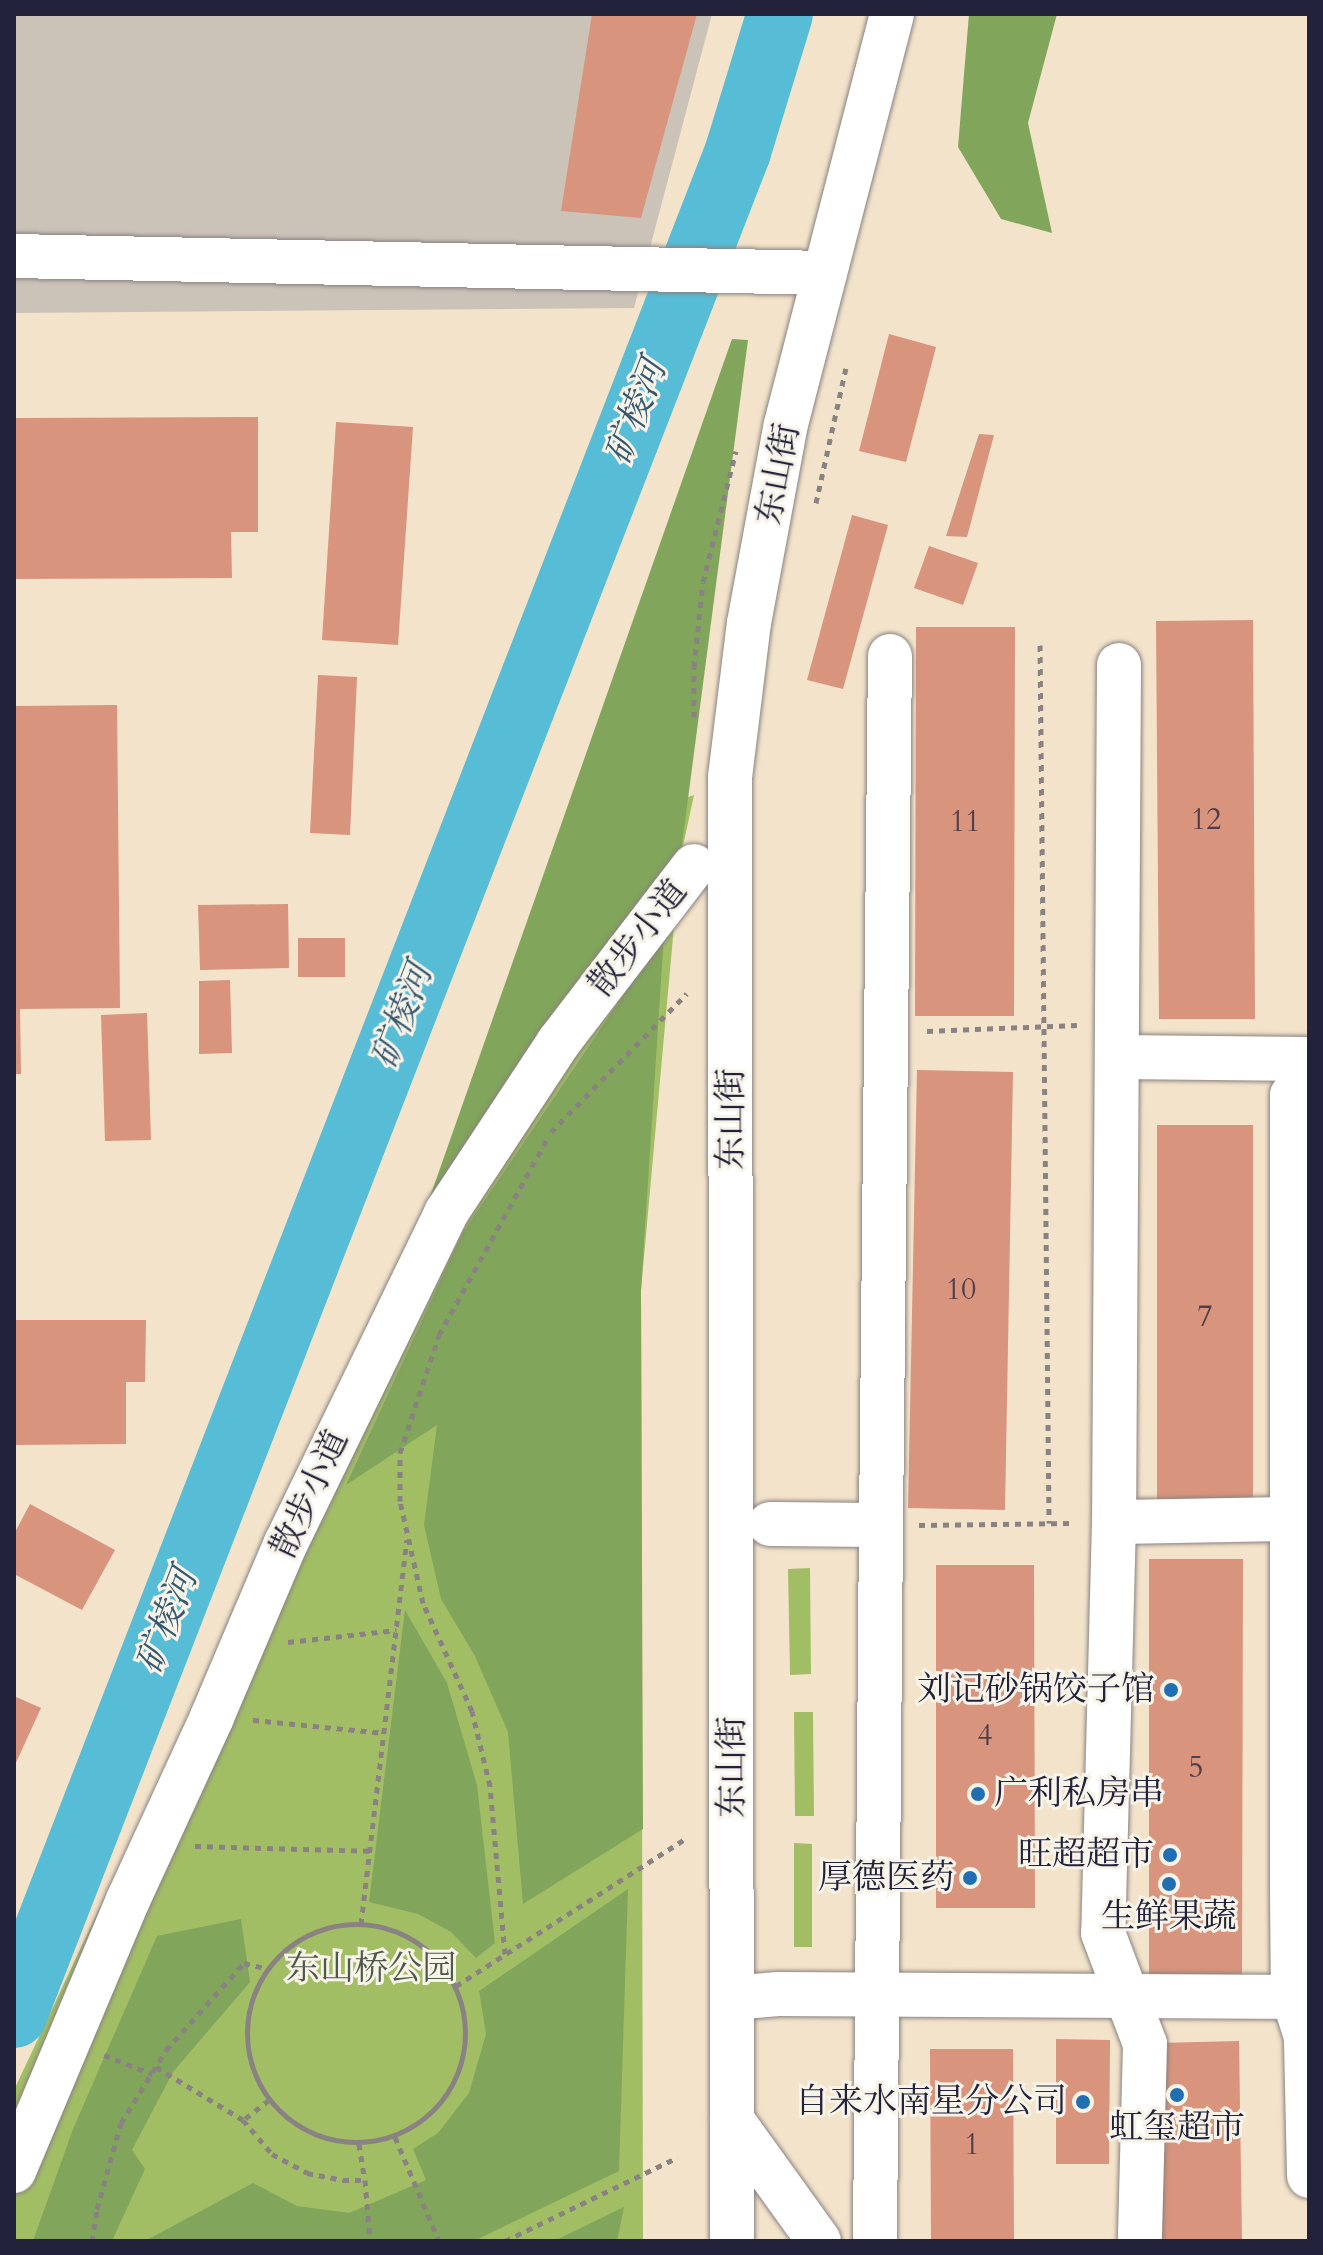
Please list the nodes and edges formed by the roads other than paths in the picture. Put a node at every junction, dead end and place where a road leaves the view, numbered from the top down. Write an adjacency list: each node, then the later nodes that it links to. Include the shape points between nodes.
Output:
1 (892, 14): 3 (street, 东山街)
2 (14, 256): 3 (street)
3 (825, 273): 17 (street, 东山街, via 781,455 749,623 730,777)
4 (890, 656): 12 (street)
5 (1119, 665): 7 (street)
6 (694, 866): 20 (street, 散步小道, via 558,1043 446,1213 312,1486)
7 (1117, 1057): 8 (street); 10 (street)
8 (1300, 1077): 9 (street)
9 (1291, 1519): 10 (street); 18 (street)
10 (1114, 1522): 13 (street)
11 (770, 1524): 12 (street)
12 (881, 1525): 16 (street)
13 (1103, 1933): 14 (street); 15 (street)
14 (1126, 1993): 15 (street); 18 (street); 25 (street, via 1145,2044)
15 (1047, 1994): 16 (street)
16 (878, 1996): 17 (street); 24 (street)
17 (732, 1998): 19 (street, 东山街)
18 (1300, 2016): 21 (street)
19 (732, 2120): 22 (street, 东山街); 23 (street)
20 (14, 2171)
21 (1309, 2176)
22 (732, 2241)
23 (819, 2241)
24 (875, 2241)
25 (1140, 2241)

